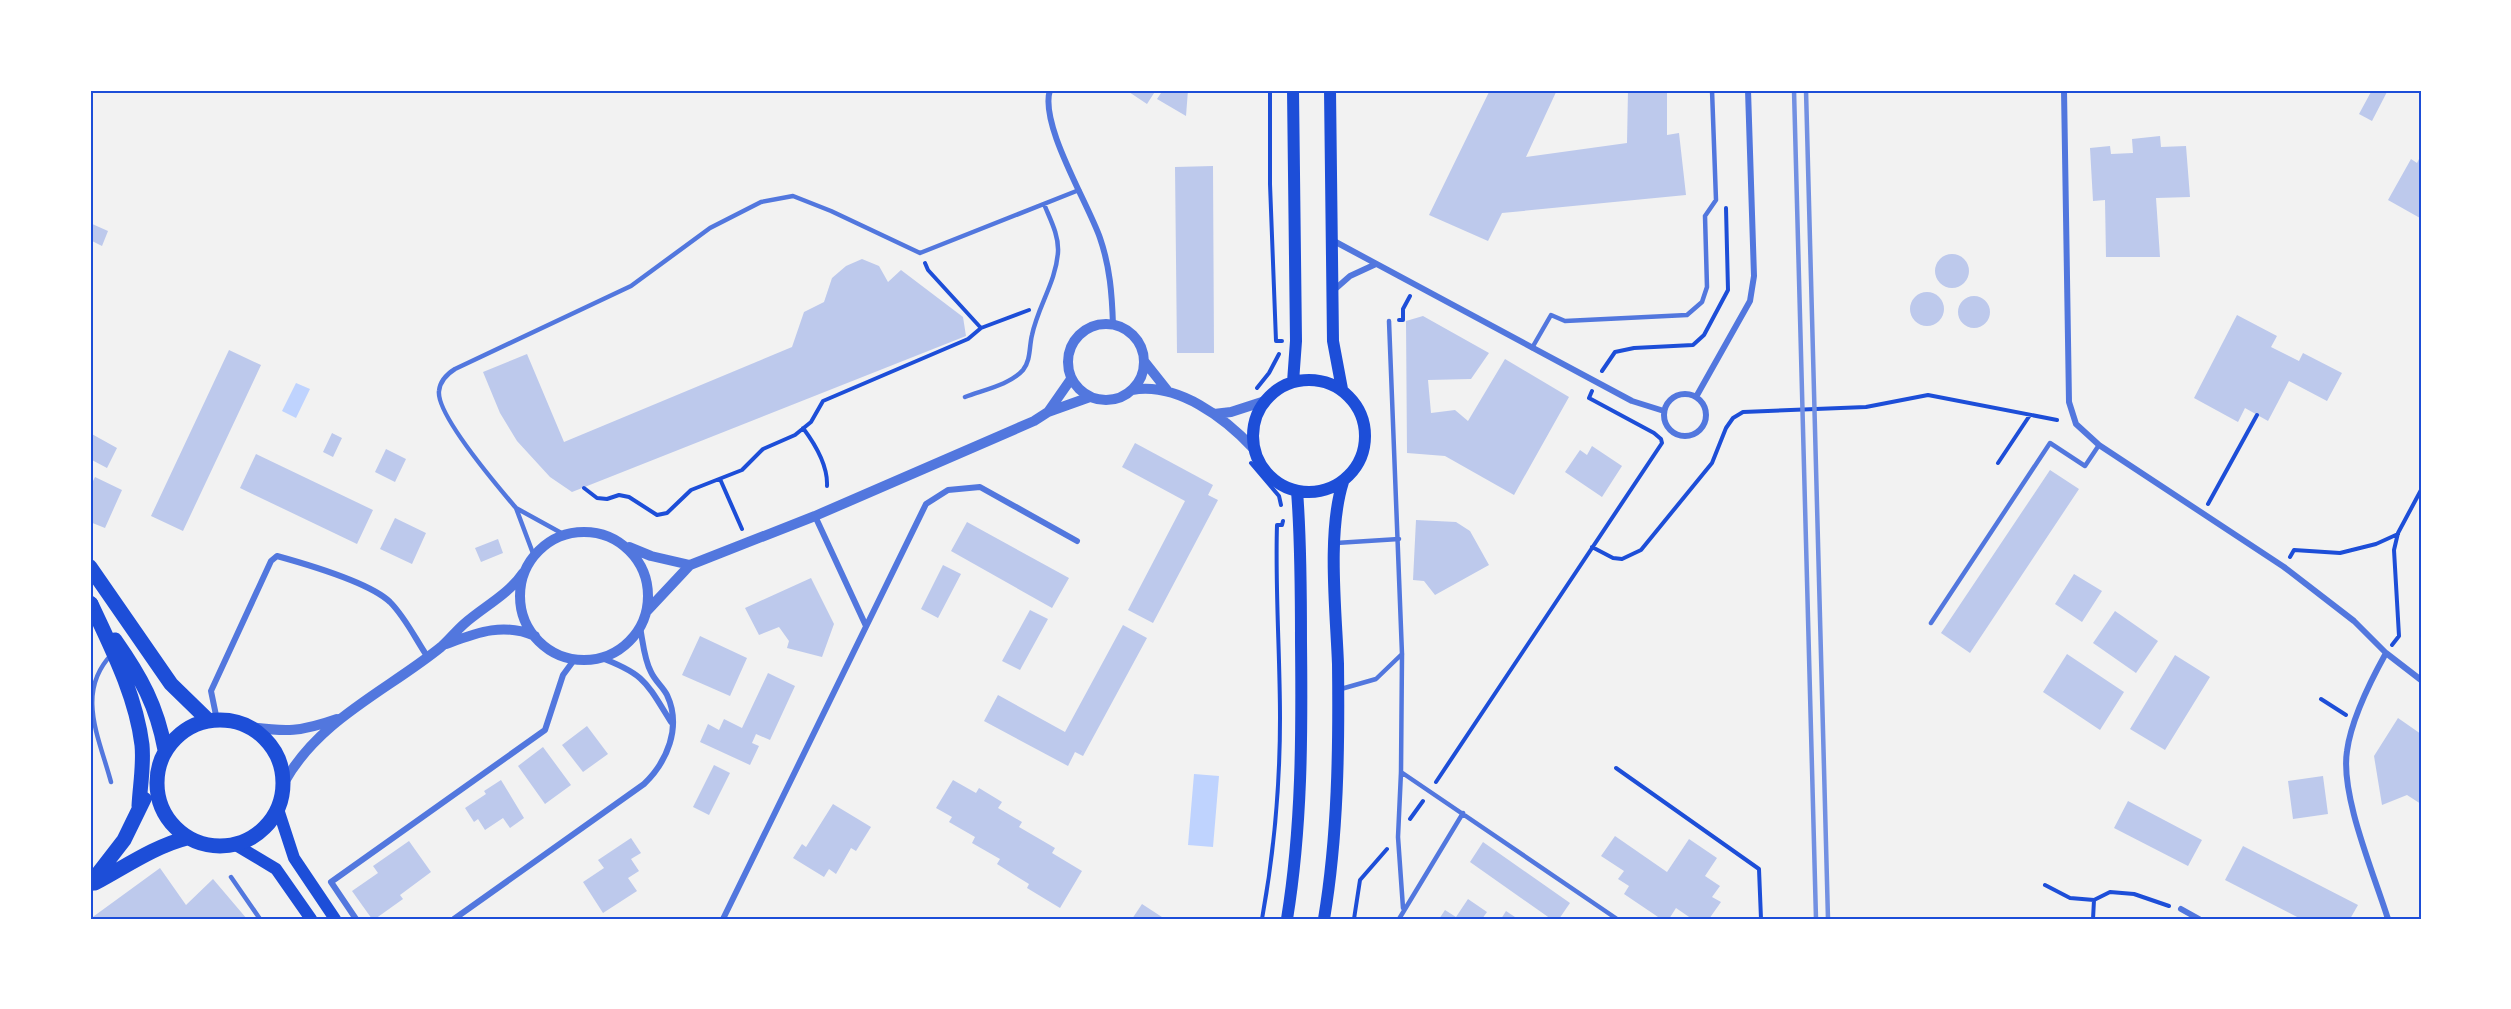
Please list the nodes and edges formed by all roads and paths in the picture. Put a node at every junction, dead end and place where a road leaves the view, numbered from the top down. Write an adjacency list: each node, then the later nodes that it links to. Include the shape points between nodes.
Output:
1 (1050, 90): 8 (street, via 1051,119)
2 (1270, 90): 26 (path, via 1276,341 1282,341 1280,354)
3 (1293, 90): 22 (main road)
4 (1330, 90): 10 (main road)
5 (1712, 90): 19 (lane, via 1716,200 1705,216 1707,287 1702,302 1687,315 1565,321 1551,315)
6 (1748, 90): 29 (street, via 1754,276 1750,301)
7 (2064, 90): 39 (street, via 2069,402 2076,424)
8 (1079, 190): 9 (lane); 17 (street, via 1109,268)
9 (1044, 204): 11 (lane); 15 (lane, via 1058,251 1053,279)
10 (1331, 239): 12 (street); 13 (main road)
11 (920, 253): 18 (path, via 928,270); 48 (lane, via 793,196 760,202 710,228 631,286 455,369 441,382 440,401 464,442)
12 (1376, 264): 13 (street, via 1350,276); 19 (street)
13 (1332, 292): 23 (main road, via 1333,341)
14 (1410, 296): 16 (path, via 1403,309 1403,320)
15 (1041, 306): 18 (path); 27 (lane, via 1023,370 1014,378)
16 (1389, 321): 56 (lane)
17 (1113, 325): 20 (street, via 1135,338); 21 (street, via 1101,324 1079,334 1068,361)
18 (981, 328): 38 (path, via 968,339 824,401)
19 (1532, 348): 32 (street, via 1632,401)
20 (1144, 361): 24 (street, via 1139,382); 25 (street)
21 (1071, 379): 28 (street); 33 (street)
22 (1293, 382): 23 (main road, via 1310,379); 31 (main road, via 1277,389)
23 (1342, 389): 43 (main road, via 1355,402 1366,436 1355,470)
24 (1132, 390): 25 (street); 28 (street, via 1112,400)
25 (1167, 390): 34 (street)
26 (1254, 392)
27 (965, 397)
28 (1090, 397): 33 (street)
29 (1696, 397): 32 (street, via 1673,397); 32 (street, via 1703,404 1706,417 1695,434 1674,433 1665,423)
30 (1589, 398): 60 (path, via 1654,433 1662,443)
31 (1265, 401): 34 (street); 40 (main road, via 1256,416)
32 (1664, 411)
33 (1048, 412): 51 (street)
34 (1214, 414): 40 (street, via 1228,424)
35 (2030, 415): 37 (path); 41 (path); 60 (path, via 1928,395 1866,407 1743,412 1726,428 1712,464 1641,550 1622,559)
36 (2257, 415): 50 (path)
37 (2057, 420)
38 (803, 428): 42 (path, via 763,448 742,470); 44 (path, via 816,445)
39 (2099, 445): 50 (street); 67 (lane, via 2085,466 2050,443)
40 (1251, 453): 47 (main road, via 1270,476); 49 (path, via 1258,473 1279,496)
41 (1998, 463)
42 (720, 479): 45 (path, via 691,490 667,513 657,515 629,496 597,498); 53 (path)
43 (1342, 482): 47 (main road, via 1313,493); 59 (main road, via 1336,502)
44 (827, 486)
45 (584, 488)
46 (2421, 490): 54 (path)
47 (1297, 491): 112 (main road, via 1301,779)
48 (516, 508): 55 (lane); 61 (lane)
49 (1283, 511)
50 (2202, 515): 64 (street)
51 (814, 516): 62 (street); 68 (street)
52 (1283, 518): 111 (path, via 1282,525 1277,525 1276,564 1280,718 1277,804)
53 (742, 529)
54 (2398, 533): 64 (path, via 2376,544 2340,553 2294,550); 73 (path, via 2394,550 2399,636)
55 (565, 535): 58 (street, via 589,532); 61 (street, via 548,543)
56 (1399, 539): 59 (lane); 74 (lane)
57 (1077, 541): 68 (street, via 980,487 948,490 926,504)
58 (618, 542): 62 (street, via 642,553); 66 (street, via 632,554 643,572 648,594)
59 (1335, 543): 79 (main road)
60 (1592, 547): 92 (path)
61 (532, 560): 70 (street, via 522,582 521,600 525,618); 71 (street, via 512,586 463,624)
62 (690, 565): 66 (street)
63 (90, 567): 82 (main road, via 171,684)
64 (2284, 567): 73 (street, via 2354,621)
65 (90, 603): 72 (main road); 86 (main road, via 136,670 160,719)
66 (646, 612): 69 (street)
67 (1931, 623)
68 (866, 626): 110 (street)
69 (640, 627): 76 (street, via 623,646); 84 (street, via 647,664 668,698)
70 (536, 636): 71 (street, via 489,629); 77 (street, via 551,650)
71 (441, 647): 75 (street)
72 (114, 652): 90 (lane, via 97,673 91,699); 93 (main road, via 139,728)
73 (2386, 653): 78 (street); 83 (street)
74 (1402, 654): 79 (lane, via 1376,679); 88 (lane)
75 (427, 656): 81 (street); 82 (street, via 389,601 324,570 277,556 271,561 212,691)
76 (599, 657): 77 (street); 84 (street, via 643,680)
77 (578, 659): 108 (street, via 563,675 545,730 331,882)
78 (2421, 680)
79 (1338, 689): 113 (main road, via 1331,863)
80 (2321, 699): 83 (path)
81 (340, 718): 85 (street, via 295,731); 89 (street, via 296,763)
82 (213, 720): 85 (main road, via 234,721); 86 (main road, via 184,731)
83 (2356, 721): 120 (street, via 2347,751 2348,794)
84 (672, 722): 109 (street, via 671,741 664,757 644,784)
85 (249, 727): 89 (main road, via 265,738 276,753)
86 (165, 750): 91 (main road)
87 (1616, 768): 117 (path, via 1759,868)
88 (1401, 772): 92 (lane); 96 (lane)
89 (285, 781): 94 (main road)
90 (111, 782)
91 (156, 782): 93 (main road); 97 (main road, via 160,804 171,823)
92 (1430, 791): 95 (lane); 96 (path)
93 (139, 806): 100 (main road, via 124,840)
94 (278, 809): 98 (main road, via 262,832); 107 (main road, via 294,858)
95 (1463, 813): 103 (lane); 116 (lane)
96 (1398, 837): 103 (lane); 114 (path, via 1360,880)
97 (188, 838): 98 (main road, via 211,847); 100 (main road)
98 (237, 845): 106 (main road, via 276,869)
99 (231, 877): 105 (lane)
100 (90, 885)
101 (2045, 885): 102 (path, via 2070,898)
102 (2094, 900): 104 (path, via 2110,892 2134,894); 118 (path)
103 (1403, 908): 115 (lane)
104 (2181, 909): 119 (street)
105 (260, 919)
106 (311, 919)
107 (335, 919)
108 (356, 919)
109 (454, 919)
110 (723, 919)
111 (1262, 919)
112 (1287, 919)
113 (1324, 919)
114 (1354, 919)
115 (1399, 919)
116 (1617, 919)
117 (1761, 919)
118 (2094, 919)
119 (2199, 919)
120 (2388, 919)

